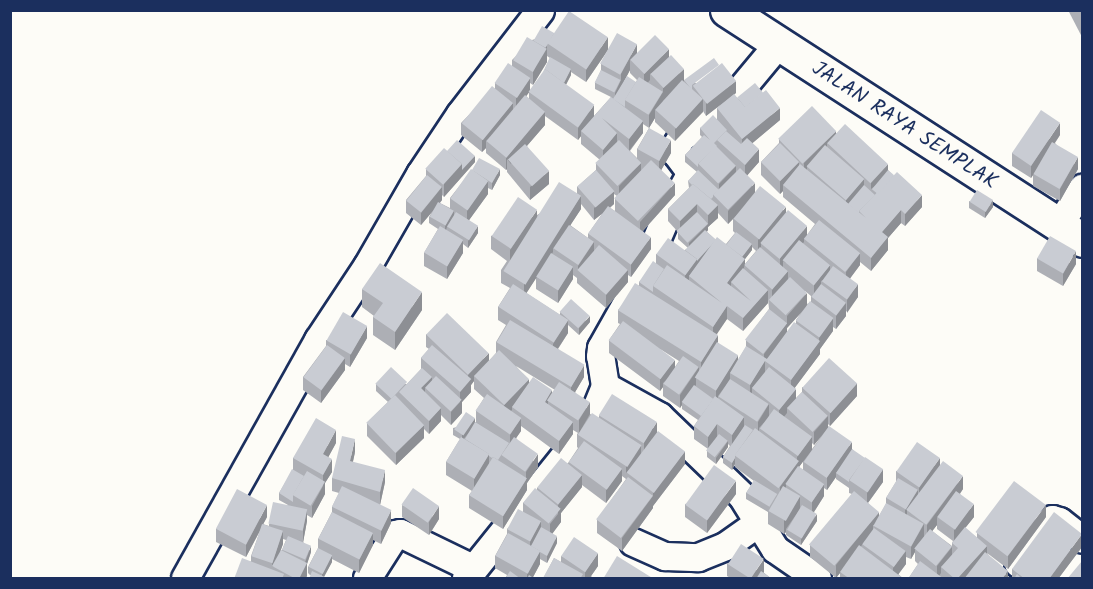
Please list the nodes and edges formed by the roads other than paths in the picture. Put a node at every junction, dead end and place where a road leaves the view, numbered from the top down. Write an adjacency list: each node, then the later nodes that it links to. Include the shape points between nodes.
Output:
1 (540, 10): 12 (street, via 460,114 420,174 367,266 318,340)
2 (727, 10): 3 (main road, JALAN RAYA SEMPLAK)
3 (778, 44): 5 (main road, JALAN RAYA SEMPLAK); 6 (street, via 733,98 676,144 675,152 689,176 601,348)
4 (1083, 188): 5 (street)
5 (1071, 233)
6 (605, 386): 7 (street, via 659,416 742,496); 11 (street, via 589,425)
7 (759, 522): 9 (street, via 725,546 698,557 665,556); 14 (street, via 775,549)
8 (1083, 539): 10 (street, via 1052,519 1039,530)
9 (633, 542)
10 (1018, 563)
11 (469, 573): 13 (street, via 400,532)
12 (185, 579)
13 (367, 579)
14 (818, 579)

